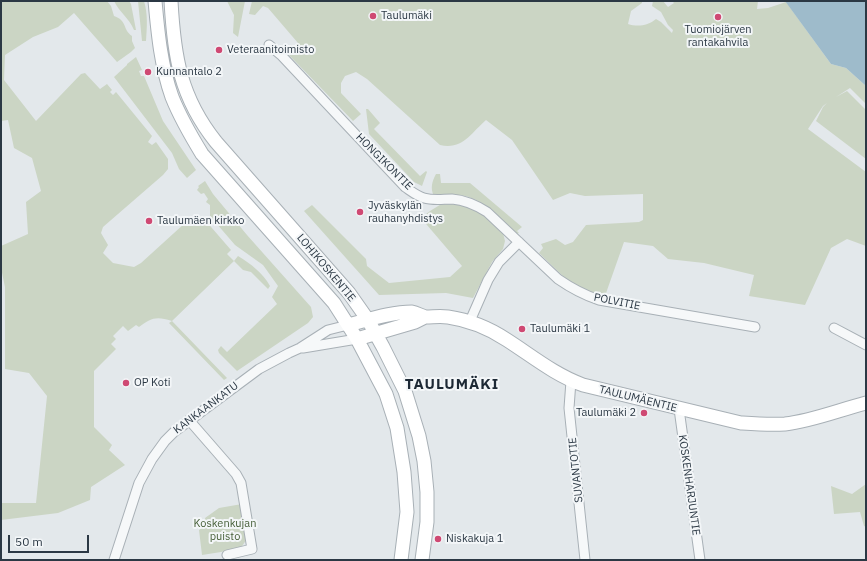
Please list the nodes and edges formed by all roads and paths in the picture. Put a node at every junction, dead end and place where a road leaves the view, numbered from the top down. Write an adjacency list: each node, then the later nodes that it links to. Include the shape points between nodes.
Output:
1 (155, 1): 8 (main road, LOHIKOSKENTIE, via 158,32 172,98 194,141 202,154 334,303)
2 (171, 1): 6 (main road, LOHIKOSKENTIE, via 174,48 182,81 199,118 216,142 341,284)
3 (269, 45): 4 (street, HONGIKONTIE, via 405,187 424,198 452,199 476,205)
4 (519, 242): 7 (street, via 499,262); 9 (street, POLVITIE, via 558,279 584,295 599,300)
5 (425, 317): 6 (main road, TAULUMÄENTIE, via 413,312); 7 (main road, TAULUMÄENTIE, via 448,317); 11 (main road, TAULUMÄENTIE)
6 (368, 320): 8 (main road, TAULUMÄENTIE); 11 (main road, LOHIKOSKENTIE)
7 (470, 321): 15 (main road, TAULUMÄENTIE, via 507,339)
8 (348, 325): 12 (main road, LOHIKOSKENTIE); 14 (street, KANKAANKATU, via 328,330)
9 (755, 327)
10 (834, 328): 13 (street)
11 (377, 334): 12 (main road, TAULUMÄENTIE); 22 (main road, LOHIKOSKENTIE, via 405,391 424,461 427,522)
12 (357, 339): 14 (street, KANKAANKATU); 21 (main road, LOHIKOSKENTIE, via 386,394 397,428 407,512)
13 (866, 345)
14 (300, 348): 18 (street, KANKAANKATU, via 259,369)
15 (571, 381): 17 (main road, TAULUMÄENTIE); 23 (street, SUVANTOTIE, via 569,408)
16 (866, 403): 17 (main road, TAULUMÄENTIE, via 786,424 760,425)
17 (679, 409): 24 (street, KOSKENHARJUNTIE)
18 (189, 420): 19 (street, via 242,483 252,549); 20 (street, KANKAANKATU, via 165,441 139,483)
19 (227, 555)
20 (114, 560)
21 (402, 560)
22 (422, 560)
23 (585, 560)
24 (700, 560)

